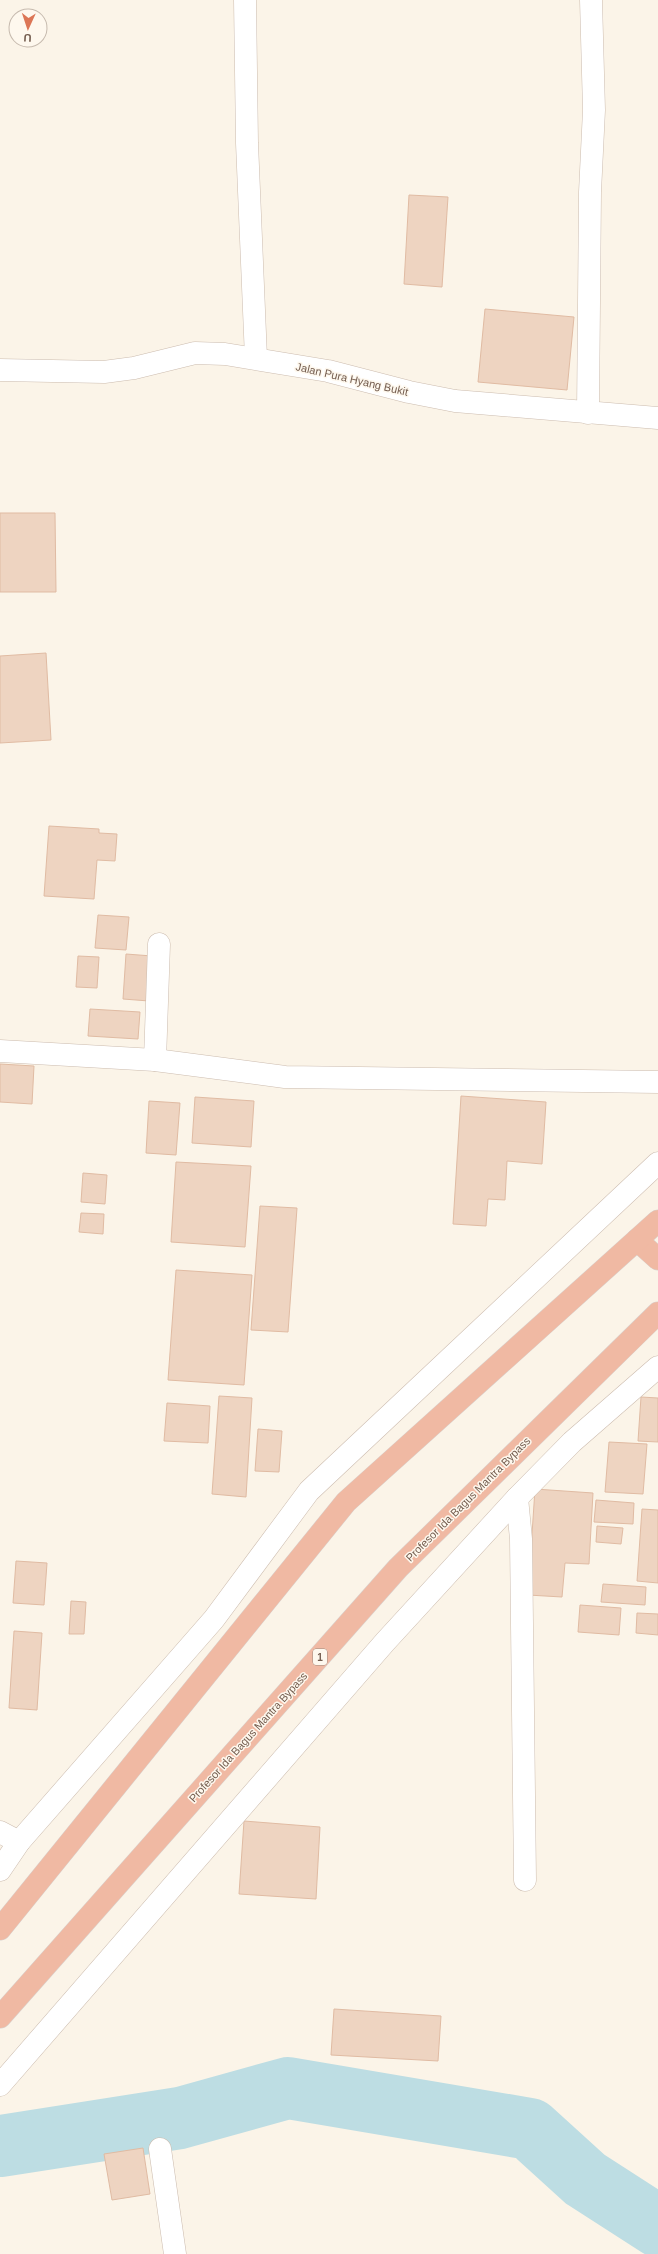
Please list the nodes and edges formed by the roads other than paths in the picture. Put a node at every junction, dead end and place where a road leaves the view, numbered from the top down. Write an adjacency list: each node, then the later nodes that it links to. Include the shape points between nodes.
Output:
1 (245, 0): 3 (street, via 247,143)
2 (591, 0): 5 (street, via 594,110 590,192)
3 (256, 358): 4 (street, Jalan Pura Hyang Bukit, via 195,353 134,368 104,372); 5 (street, Jalan Pura Hyang Bukit, via 328,371 455,401)
4 (0, 370)
5 (588, 413): 6 (street, Jalan Pura Hyang Bukit)
6 (658, 418)
7 (159, 944): 9 (street)
8 (0, 1051): 9 (street)
9 (155, 1060): 10 (street, via 285,1077)
10 (658, 1082)
11 (658, 1163): 18 (street, via 309,1491 214,1619)
12 (658, 1221): 13 (highway)
13 (637, 1240): 14 (highway); 21 (highway, via 346,1502)
14 (658, 1259)
15 (658, 1313): 22 (highway, Profesor Ida Bagus Mantra Bypass / 1, via 398,1568)
16 (658, 1367): 17 (street, via 572,1442)
17 (517, 1498): 20 (street, via 521,1539); 23 (street, via 385,1642)
18 (9, 1837): 19 (street)
19 (0, 1870)
20 (525, 1880)
21 (0, 1929)
22 (0, 2017)
23 (6, 2078)
24 (160, 2149): 25 (street)
25 (175, 2254)

